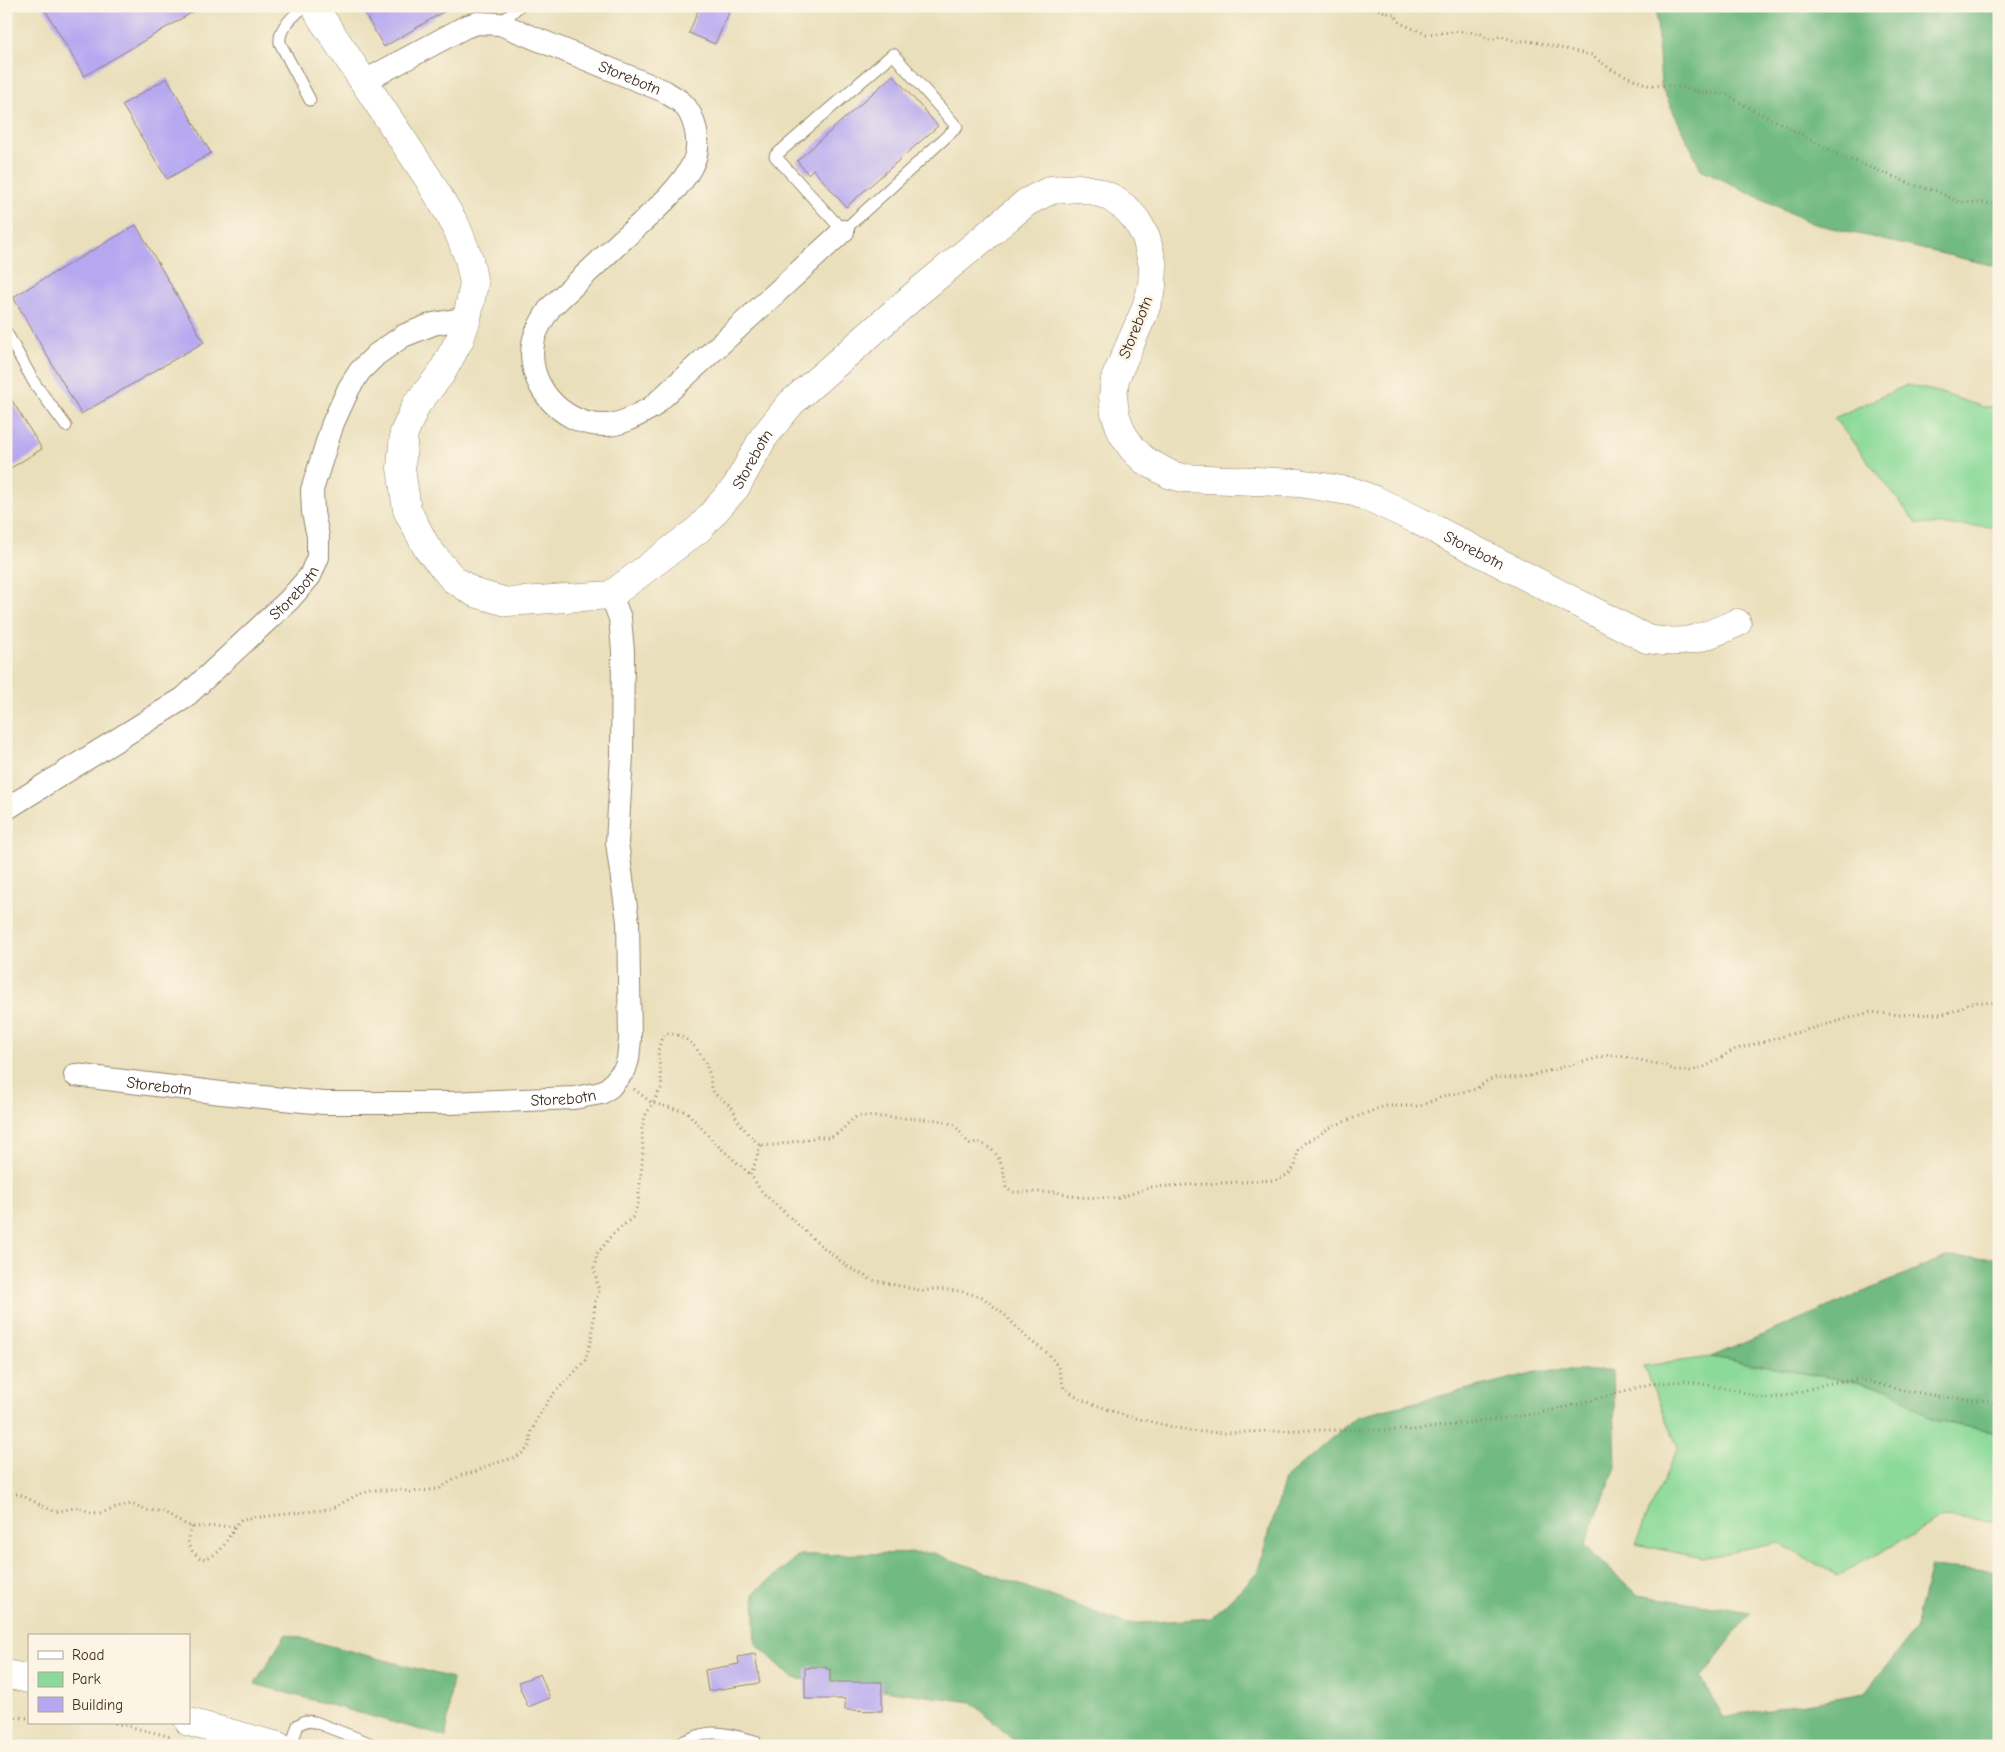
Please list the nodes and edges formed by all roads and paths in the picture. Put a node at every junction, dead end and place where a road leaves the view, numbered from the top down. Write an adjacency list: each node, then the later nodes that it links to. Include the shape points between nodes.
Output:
1 (519, 6): 4 (lane)
2 (1369, 6): 7 (path, via 1396,16 1400,23 1426,34 1464,31 1481,34 1487,39 1500,36 1530,41 1591,55 1612,70 1648,85 1728,95 1837,154 1914,185 1959,202)
3 (318, 9): 5 (street); 6 (lane, via 285,26 279,38)
4 (500, 24): 5 (street, Storebotn, via 477,23 465,27); 8 (street, Storebotn, via 664,91 687,108 696,132 696,155 683,179 661,204 550,308 539,324 532,347 536,376 545,394 561,411 583,422 604,425 628,420 651,408)
5 (363, 82): 9 (street, via 428,178 456,226 469,259 474,284)
6 (310, 100)
7 (1999, 204)
8 (844, 231): 8 (lane, via 957,127 893,54 775,156)
9 (467, 318): 12 (street, via 441,374 416,405 404,433 401,468 407,510 432,554 453,579 475,593 507,602); 14 (street, Storebotn, via 433,324 403,336 376,355 348,388 332,423 312,490 318,557 310,576 289,600 184,698)
10 (6, 332): 11 (lane, via 35,384)
11 (66, 426)
12 (611, 595): 13 (street, Storebotn, via 699,529 736,487 763,438 791,403 1027,202 1051,190 1079,188 1110,197 1127,209 1138,222 1151,251 1152,286 1145,310 1118,370 1113,397 1122,433 1144,460 1183,478 1298,483 1361,495 1419,521 1647,639 1684,642); 17 (street, Storebotn, via 620,618 623,651 617,843 628,922 630,980 628,1059)
13 (1737, 623)
14 (6, 809)
15 (1999, 1003): 19 (path, via 1976,1002 1944,1014 1871,1012 1733,1050 1707,1066 1691,1071 1676,1071 1666,1066 1609,1055 1529,1076 1497,1077 1476,1089 1444,1096 1420,1106 1385,1106 1334,1126 1305,1143 1298,1150 1295,1166 1289,1174 1276,1180 1152,1187 1118,1198 1012,1192 1006,1188 1003,1167 996,1152 977,1142 970,1144 955,1125 939,1120 858,1116 830,1137)
16 (75, 1075): 17 (street, Storebotn, via 324,1103 574,1098 601,1093)
17 (620, 1077): 18 (path)
18 (652, 1103): 19 (path, via 662,1087 658,1051 661,1040 666,1033 675,1033 695,1046 717,1096 731,1107 740,1125); 20 (path, via 687,1112); 23 (path, via 642,1129 638,1204 633,1217 611,1236 597,1254 594,1268 599,1291 585,1360 552,1395 537,1419 530,1445 524,1452 461,1475 439,1489 411,1492 375,1490 359,1494 333,1508 242,1519)
19 (761, 1145): 20 (path)
20 (751, 1175): 21 (path, via 762,1192 848,1267 872,1280 923,1291 960,1291 982,1297 1049,1354 1058,1367 1064,1388 1082,1400 1127,1416 1190,1431 1414,1430 1535,1414 1650,1384 1685,1381 1736,1390 1765,1400 1860,1378 1943,1397)
21 (1999, 1404)
22 (6, 1494): 24 (path, via 19,1494 56,1512 79,1506 89,1512 100,1513 131,1504 145,1510 163,1511)
23 (234, 1526): 24 (path); 24 (path, via 222,1550 201,1559 188,1544)
24 (192, 1527)
25 (6, 1674): 26 (street)
26 (28, 1679)
27 (6, 1716): 28 (path)
28 (28, 1718)
29 (125, 1724): 30 (path)
30 (183, 1730): 32 (street)
31 (755, 1740): 35 (lane, via 718,1732 696,1735)
32 (278, 1746)
33 (291, 1746): 34 (lane, via 298,1725 305,1721)
34 (377, 1746)
35 (674, 1746)

